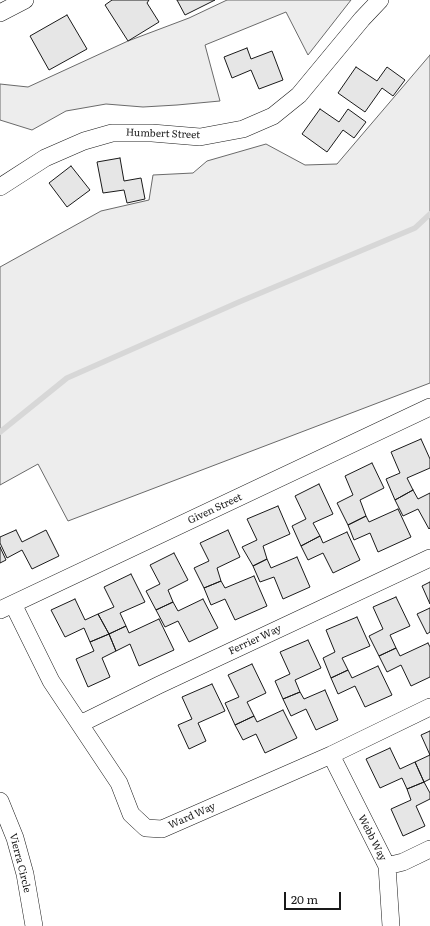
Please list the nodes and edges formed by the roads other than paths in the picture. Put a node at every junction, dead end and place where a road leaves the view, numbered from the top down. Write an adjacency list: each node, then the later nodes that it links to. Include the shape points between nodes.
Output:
1 (25, 0): 3 (street)
2 (380, 0): 4 (street, Humbert Street, via 299,95 274,116 243,128 200,137 112,133 84,140 45,158)
3 (0, 13)
4 (0, 187)
5 (430, 407): 7 (street, Given Street)
6 (430, 558): 9 (street, Ferrier Way)
7 (7, 607): 9 (street, Ward Way)
8 (430, 707): 10 (street, Ward Way)
9 (80, 724): 10 (street, Ward Way, via 119,783 131,814 146,828 162,829)
10 (331, 755): 14 (street, Webb Way)
11 (0, 801): 12 (street, Vierra Circle)
12 (7, 835): 15 (street, Vierra Circle, via 25,874)
13 (430, 849): 14 (street, via 403,862)
14 (387, 866): 16 (street, Webb Way)
15 (34, 926)
16 (391, 926)

